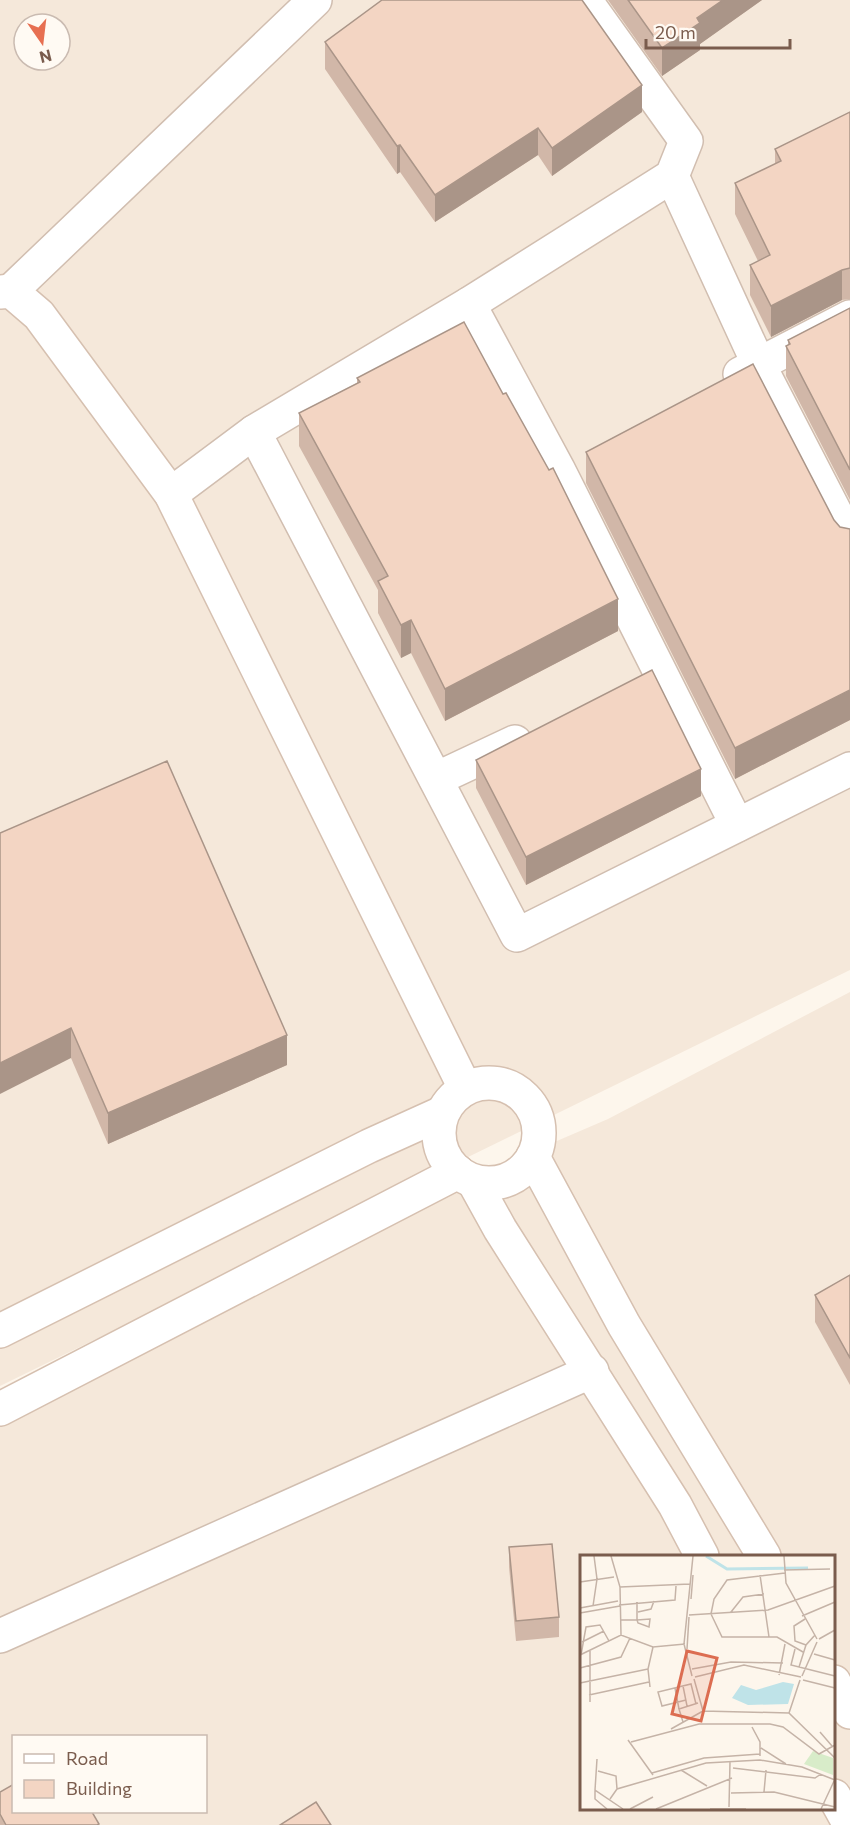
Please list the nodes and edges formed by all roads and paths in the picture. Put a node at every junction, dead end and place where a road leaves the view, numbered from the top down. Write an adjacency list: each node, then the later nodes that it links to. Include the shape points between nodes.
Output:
1 (315, 0): 4 (street)
2 (585, 0): 3 (street, via 686,141)
3 (672, 176): 5 (street); 7 (street)
4 (6, 291): 10 (street, via 39,315)
5 (469, 304): 9 (street); 15 (street, via 569,463 649,677)
6 (850, 317): 7 (street)
7 (759, 364): 8 (street); 11 (street)
8 (716, 386)
9 (254, 432): 10 (street); 14 (street)
10 (171, 494): 16 (street)
11 (850, 541)
12 (543, 728): 14 (street)
13 (850, 769): 15 (street)
14 (436, 779): 15 (street, via 517,935)
15 (737, 825)
16 (465, 1088): 17 (street); 18 (street, via 498,1083 526,1098 536,1112 540,1129)
17 (442, 1113): 19 (street, via 440,1145 447,1161); 20 (street)
18 (533, 1157): 19 (street, via 521,1173 506,1180 489,1183); 24 (street, via 624,1325)
19 (466, 1177): 21 (street); 22 (street)
20 (0, 1331)
21 (592, 1371): 23 (street, via 675,1505); 25 (street)
22 (0, 1409)
23 (701, 1555)
24 (763, 1555)
25 (0, 1636)
26 (835, 1684): 27 (street)
27 (850, 1712)
28 (835, 1798): 29 (street)
29 (850, 1825)

